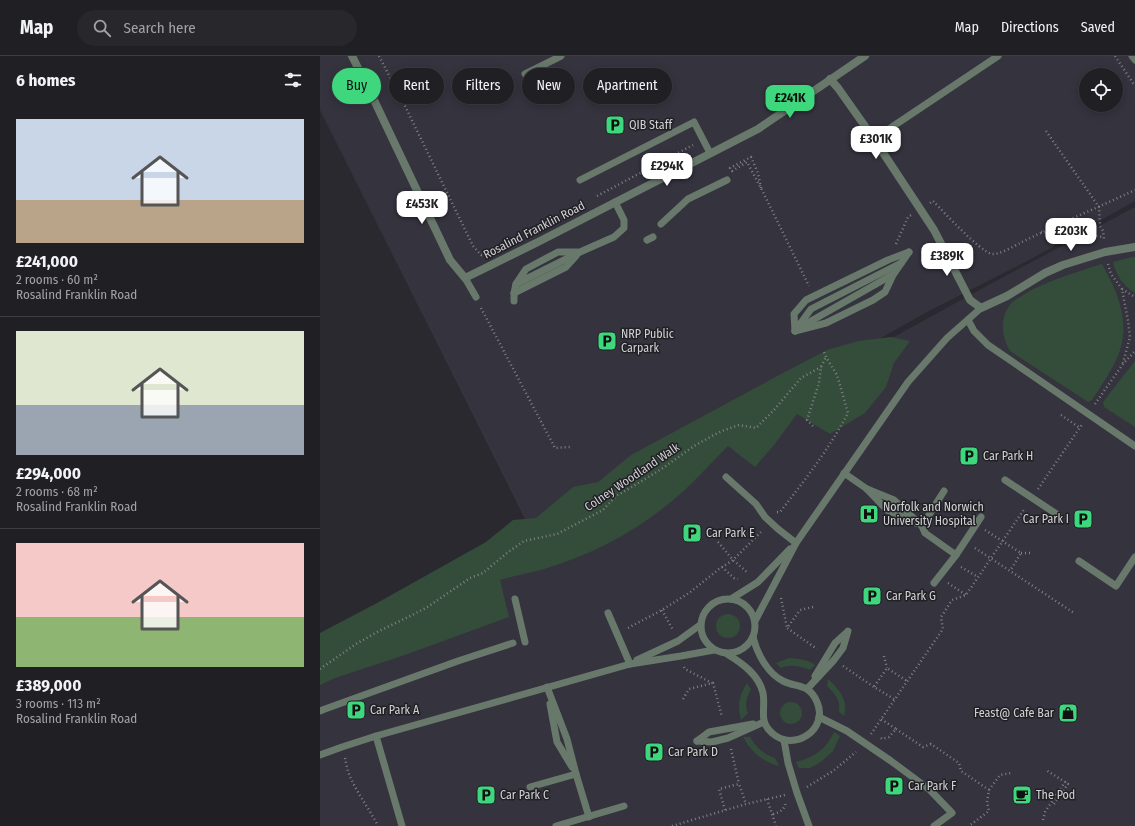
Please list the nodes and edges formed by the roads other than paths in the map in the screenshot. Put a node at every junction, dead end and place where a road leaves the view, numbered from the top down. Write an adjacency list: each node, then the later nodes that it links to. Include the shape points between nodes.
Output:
1 (352, 56): 19 (street, via 450,260)
2 (560, 56): 7 (lane)
3 (865, 56): 8 (street, Rosalind Franklin Road)
4 (998, 56): 9 (lane)
5 (1132, 56): 6 (lane)
6 (1135, 60)
7 (537, 68)
8 (830, 79): 9 (street); 10 (street, Rosalind Franklin Road, via 758,129)
9 (874, 139): 23 (street, via 934,230 970,300)
10 (710, 153): 11 (lane, via 694,122); 13 (street, Rosalind Franklin Road)
11 (580, 180)
12 (727, 180): 14 (lane, via 688,199)
13 (615, 202): 16 (lane, via 624,220 624,228 614,237); 19 (street, Rosalind Franklin Road)
14 (660, 224)
15 (1135, 247): 23 (street, via 1105,252 1063,265)
16 (580, 252): 20 (lane, via 566,267); 20 (lane, via 558,252 526,269 516,284)
17 (902, 263): 18 (lane); 25 (lane, via 811,309); 25 (lane, via 909,252 806,300 794,314)
18 (893, 275): 25 (lane); 25 (lane, via 885,292 873,300 826,323)
19 (466, 278): 21 (lane)
20 (514, 293): 22 (lane)
21 (476, 297)
22 (514, 301)
23 (981, 308): 24 (lane)
24 (968, 320): 26 (lane, via 974,331 988,345); 27 (lane, via 947,338 908,382)
25 (795, 331)
26 (1135, 446)
27 (844, 473): 30 (lane); 35 (lane)
28 (726, 477): 35 (lane, via 756,504 765,517)
29 (1005, 480): 32 (lane)
30 (867, 489): 34 (lane, via 894,500); 34 (lane, via 887,510)
31 (944, 491): 34 (lane)
32 (1058, 515)
33 (981, 517): 36 (lane)
34 (922, 526): 36 (lane, via 925,533)
35 (796, 543): 41 (lane, via 758,582); 43 (lane)
36 (956, 554): 39 (lane)
37 (1135, 557): 38 (lane, via 1116,586)
38 (1079, 560)
39 (934, 583)
40 (514, 599): 47 (lane)
41 (731, 599): 43 (lane, via 738,600 749,608); 44 (lane, via 720,600 710,605 703,614)
42 (608, 612): 51 (lane)
43 (755, 621): 46 (lane)
44 (700, 625): 49 (lane, via 704,639); 51 (lane, via 678,641)
45 (848, 631): 53 (lane, via 843,648)
46 (753, 637): 50 (lane, via 740,651); 53 (lane, via 761,657 778,678)
47 (525, 642)
48 (513, 643): 54 (lane)
49 (714, 650): 50 (lane); 51 (lane)
50 (727, 654): 56 (lane, via 742,664 759,683 763,693)
51 (630, 664): 52 (lane)
52 (547, 686): 57 (lane); 61 (lane, via 567,739)
53 (807, 689): 55 (lane, via 818,703)
54 (320, 712)
55 (819, 717): 58 (lane, via 812,732 805,737 792,741); 68 (lane, via 847,731 930,790 952,813)
56 (764, 722): 58 (lane, via 769,730); 59 (lane, via 709,732)
57 (376, 736): 60 (lane); 65 (lane)
58 (784, 740): 67 (lane, via 788,763)
59 (697, 741)
60 (320, 755)
61 (576, 774): 62 (lane); 64 (lane)
62 (530, 787)
63 (624, 806): 64 (lane)
64 (589, 817): 66 (lane)
65 (402, 826)
66 (556, 826)
67 (809, 826)
68 (934, 826)

